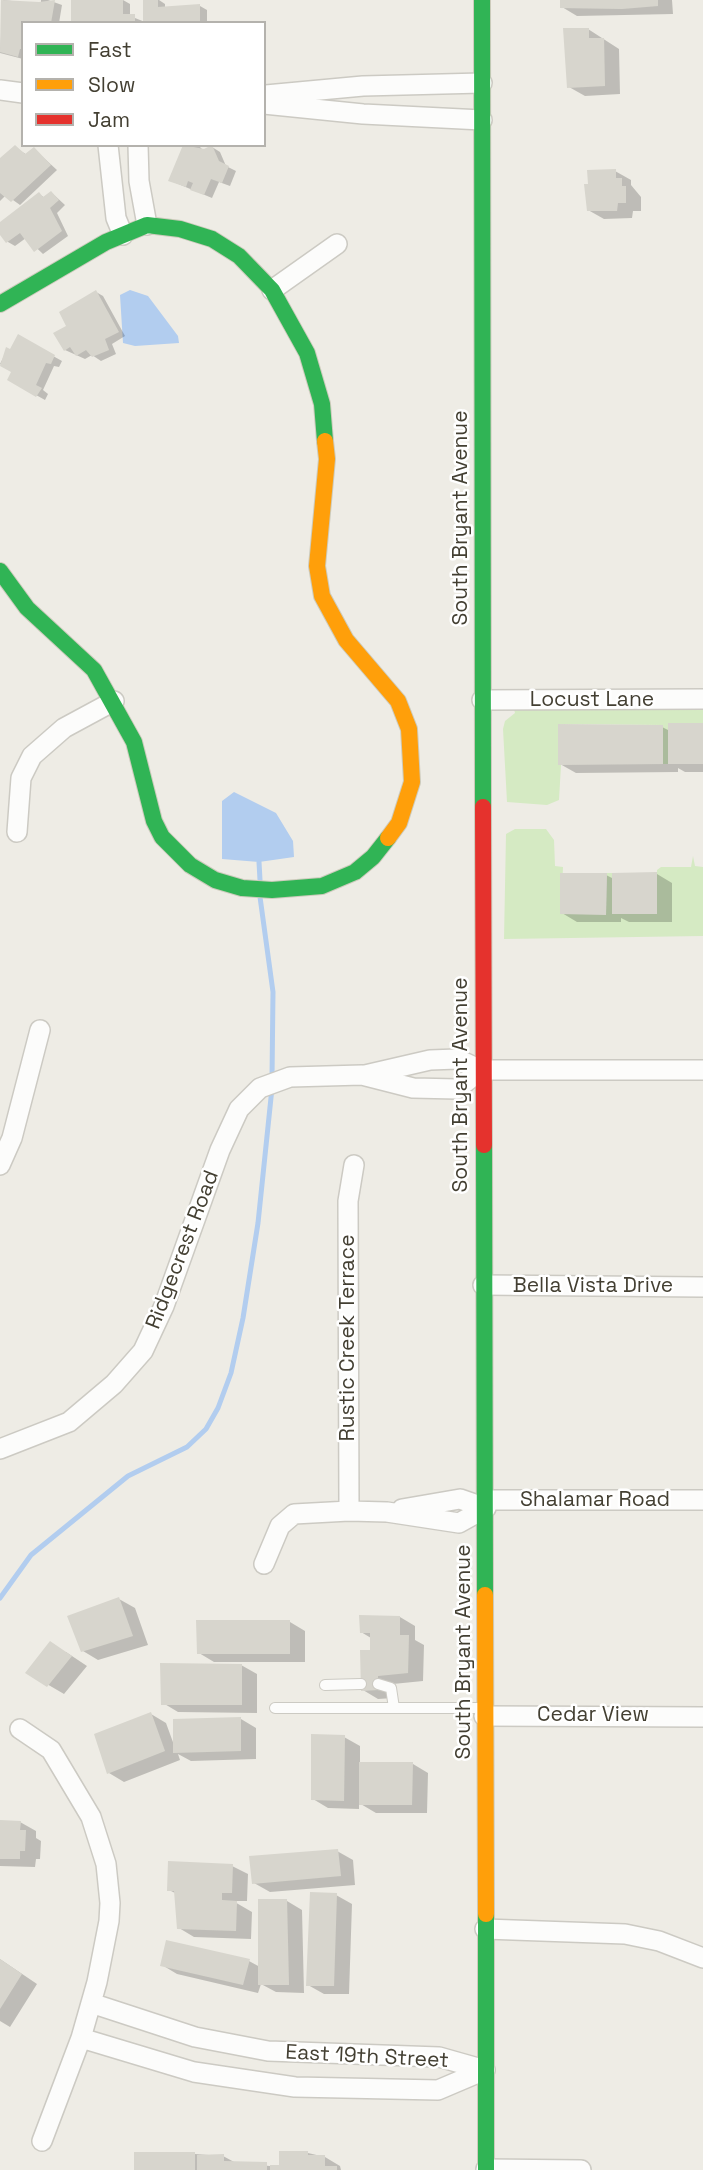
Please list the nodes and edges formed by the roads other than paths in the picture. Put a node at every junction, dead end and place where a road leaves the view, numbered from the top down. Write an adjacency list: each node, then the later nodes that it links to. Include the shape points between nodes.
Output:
1 (482, 0): 2 (street, South Bryant Avenue)
2 (482, 83): 5 (street, via 363,86); 7 (street, South Bryant Avenue)
3 (0, 90): 4 (street)
4 (21, 93)
5 (266, 95)
6 (266, 104): 7 (street)
7 (482, 120): 17 (street, South Bryant Avenue)
8 (108, 147): 11 (street, via 116,218)
9 (138, 147): 10 (street)
10 (147, 225): 11 (street); 13 (street, via 212,239 239,256)
11 (123, 234): 14 (street)
12 (337, 244): 13 (street)
13 (272, 290): 18 (street, via 307,353 322,404 327,458 317,566 322,596 346,640 398,701 412,746 412,782 399,823 355,873 322,886 272,890 215,880 190,865 162,837 134,741)
14 (1, 301)
15 (0, 571): 18 (street, via 27,608 87,662)
16 (703, 699): 17 (street, Locust Lane)
17 (482, 700): 21 (street, South Bryant Avenue)
18 (114, 701): 19 (street, via 64,728 32,756 21,778)
19 (17, 832)
20 (40, 1030): 24 (street, via 15,1127)
21 (481, 1070): 22 (street, Ridgecrest Road); 23 (street, Ridgecrest Road, via 457,1059 430,1060); 23 (street, Ridgecrest Road, via 457,1090 412,1088); 26 (street, South Bryant Avenue)
22 (703, 1070)
23 (362, 1075): 28 (street, Ridgecrest Road, via 290,1077 260,1088 239,1109 143,1351 114,1384 69,1422)
24 (0, 1165)
25 (354, 1165): 31 (street, Rustic Creek Terrace, via 348,1201)
26 (483, 1285): 27 (street, Bella Vista Drive); 30 (street, South Bryant Avenue)
27 (703, 1287)
28 (0, 1449)
29 (703, 1500): 30 (street, Shalamar Road)
30 (486, 1504): 31 (street, via 460,1499 387,1512); 38 (street, South Bryant Avenue)
31 (349, 1511): 32 (street, via 294,1514 280,1526)
32 (264, 1564)
33 (361, 1684): 35 (lane)
34 (379, 1684): 37 (lane, via 391,1688)
35 (325, 1685)
36 (275, 1708): 37 (lane)
37 (394, 1708): 38 (lane)
38 (484, 1712): 39 (street, Cedar View); 41 (street, South Bryant Avenue)
39 (703, 1717)
40 (20, 1729): 43 (street, via 51,1749 91,1817 105,1860 109,1921)
41 (485, 1929): 42 (street, via 613,1932 659,1941); 45 (street, South Bryant Avenue)
42 (703, 1958)
43 (91, 2003): 44 (street); 45 (street, East 19th Street, via 195,2037 268,2051 439,2057)
44 (80, 2038): 45 (street, East 19th Street, via 194,2072 296,2087 438,2090); 46 (street)
45 (485, 2070): 47 (street, South Bryant Avenue)
46 (42, 2141)
47 (486, 2169): 48 (street)
48 (581, 2170)

